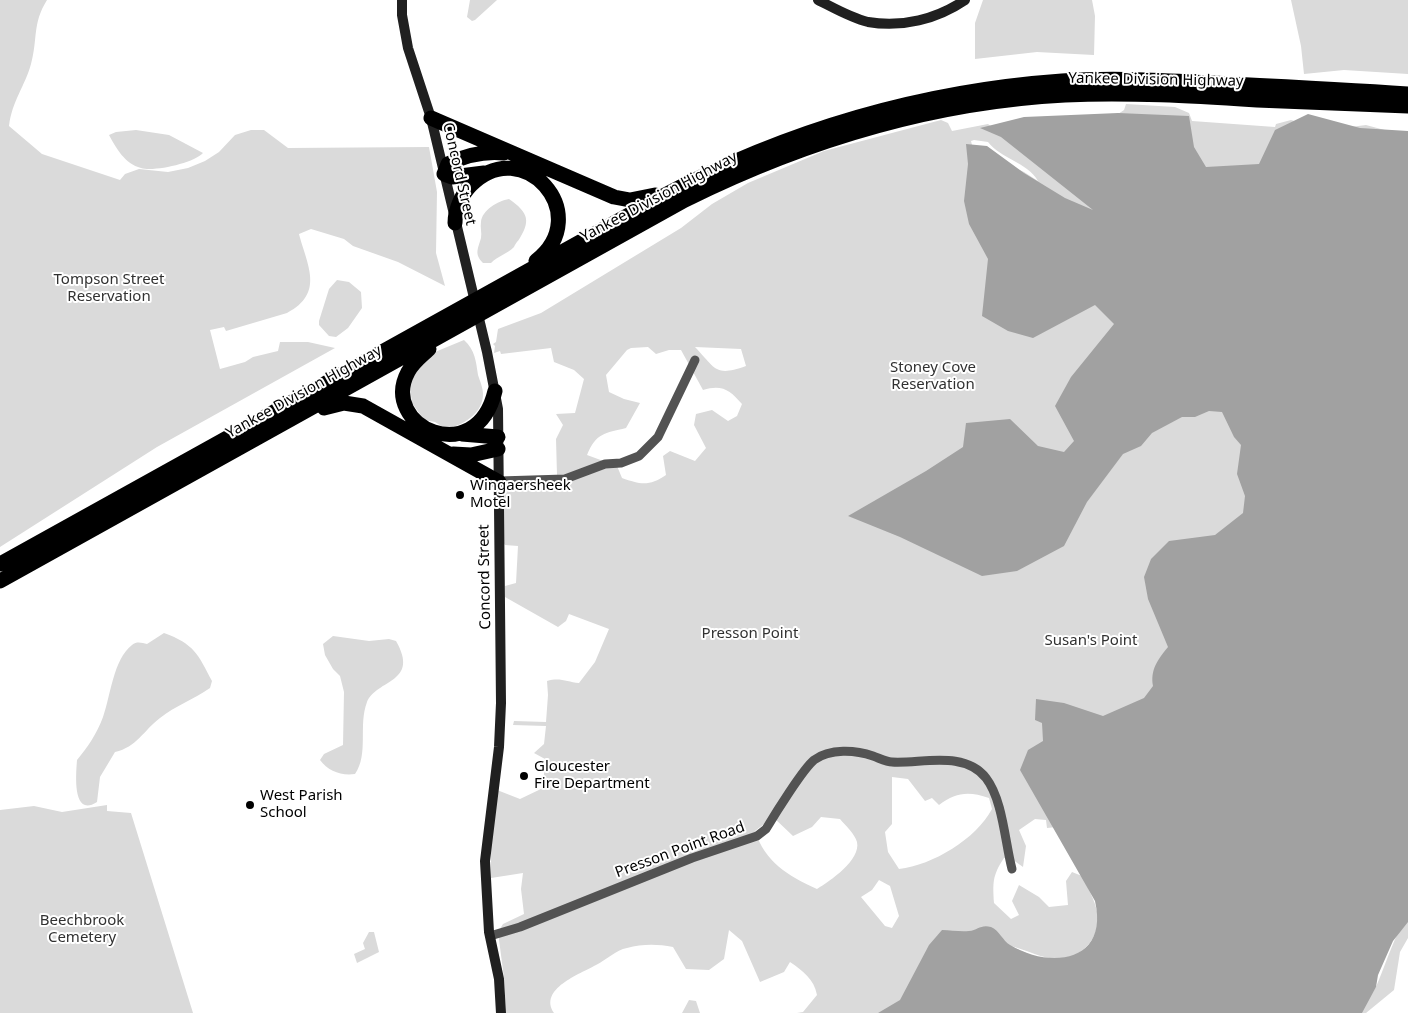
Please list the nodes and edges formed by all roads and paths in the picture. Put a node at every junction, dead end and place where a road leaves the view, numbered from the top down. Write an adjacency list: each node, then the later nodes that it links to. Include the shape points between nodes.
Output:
1 (402, 0): 6 (main road, Concord Street, via 408,48)
2 (818, 0): 3 (main road, via 868,22 900,24 925,18)
3 (965, 0)
4 (1408, 94): 8 (highway, Yankee Division Highway, via 1140,80 1025,84 957,93 868,113 814,129)
5 (1408, 106): 12 (highway, Yankee Division Highway, via 1094,94 1027,98 949,109 784,155 717,184)
6 (431, 118): 7 (highway); 10 (main road, Concord Street)
7 (508, 153): 8 (highway, via 607,195 630,200 656,194); 10 (highway, via 468,156 448,164)
8 (742, 158): 12 (highway, Yankee Division Highway, via 661,196)
9 (488, 172): 10 (highway, via 452,177); 11 (highway, via 464,194); 12 (highway, via 515,168 537,177 553,196 558,223 554,240 540,257)
10 (444, 174): 11 (main road, Concord Street)
11 (455, 223): 15 (main road, Concord Street)
12 (487, 303): 13 (highway, Yankee Division Highway)
13 (466, 317): 16 (highway, via 414,363 407,373 403,389 407,409 420,425 436,433); 19 (highway, Yankee Division Highway); 21 (highway, Yankee Division Highway)
14 (695, 360): 20 (street, via 658,437 639,456 565,479)
15 (495, 391): 16 (highway, via 487,414 472,428); 17 (main road, Concord Street)
16 (459, 434): 17 (highway)
17 (498, 443): 18 (highway, via 471,455); 20 (main road, Concord Street)
18 (447, 452): 19 (highway, via 375,412 357,404 344,403 318,411); 20 (highway)
19 (222, 458): 22 (highway, Yankee Division Highway)
20 (499, 481): 24 (main road, Concord Street, via 501,703 485,861)
21 (0, 564)
22 (0, 581)
23 (1012, 869): 24 (street, Presson Point Road, via 994,794 978,770 951,762 926,759 891,762 840,751 814,760 766,829 757,836)
24 (490, 936): 25 (main road, Concord Street, via 499,979)
25 (501, 1013)

